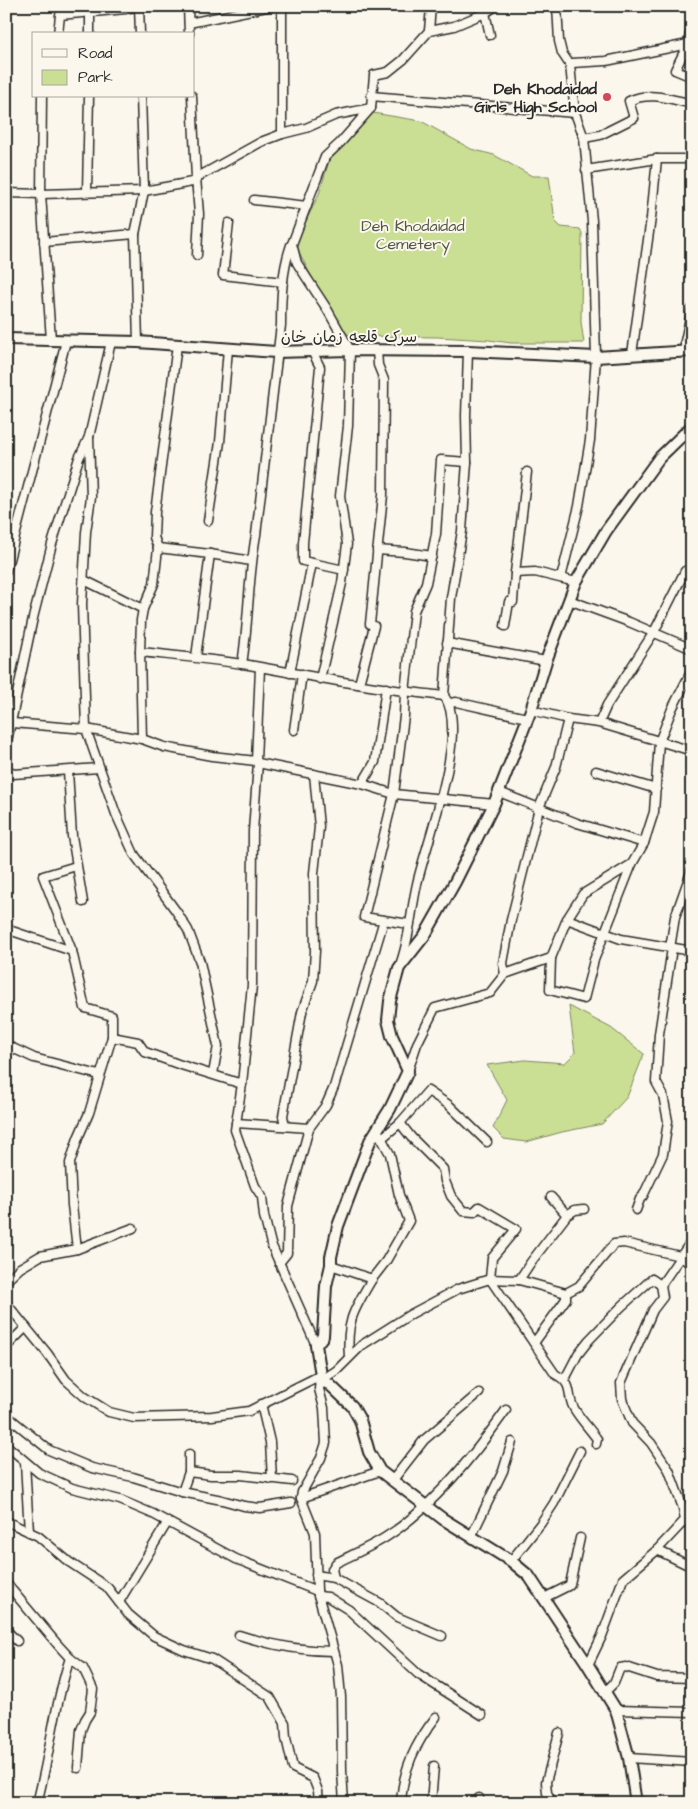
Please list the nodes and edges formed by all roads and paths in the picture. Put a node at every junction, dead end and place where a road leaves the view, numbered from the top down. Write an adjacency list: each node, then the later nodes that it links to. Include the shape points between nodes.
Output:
1 (139, 6): 8 (street); 17 (street)
2 (188, 6): 12 (street)
3 (271, 6): 12 (street)
4 (282, 6): 31 (street)
5 (431, 6): 14 (street)
6 (496, 6): 11 (street)
7 (557, 6): 21 (street, via 562,53)
8 (108, 8): 10 (street)
9 (59, 10): 10 (street); 15 (street)
10 (90, 13): 16 (street)
11 (485, 13): 14 (street, via 454,26); 19 (street)
12 (189, 23): 18 (street)
13 (692, 24): 20 (street)
14 (430, 31): 23 (street, via 403,60 388,72 374,76)
15 (58, 32)
16 (90, 32)
17 (140, 32)
18 (189, 32)
19 (490, 35)
20 (688, 44): 21 (street); 22 (street, via 675,70)
21 (570, 65): 30 (street)
22 (692, 77)
23 (371, 96): 29 (street); 30 (street)
24 (42, 98): 40 (street)
25 (89, 98): 38 (street)
26 (141, 98): 37 (street)
27 (192, 98): 36 (street)
28 (692, 104): 32 (street, via 651,95 633,99 629,101 634,118 600,135)
29 (371, 108): 31 (street, via 336,115); 42 (street, via 326,156)
30 (575, 113): 32 (street)
31 (282, 134): 36 (street)
32 (584, 138): 35 (street)
33 (692, 158): 34 (street)
34 (657, 159): 35 (street); 63 (street)
35 (586, 170): 64 (street, via 592,221)
36 (196, 178): 37 (street, via 192,182); 47 (street, via 199,214)
37 (144, 191): 38 (street); 44 (street)
38 (87, 192): 40 (street)
39 (6, 193): 40 (street)
40 (41, 194): 45 (street)
41 (254, 200): 42 (street)
42 (306, 206): 46 (street)
43 (230, 222): 48 (street, via 223,275)
44 (135, 234): 45 (street); 54 (street)
45 (44, 242): 51 (street)
46 (292, 244): 48 (street); 58 (street, via 297,264)
47 (197, 255)
48 (283, 282): 61 (street)
49 (692, 309): 62 (street, via 685,341)
50 (6, 339): 51 (street, سرک قلعه زمان خان)
51 (51, 340): 52 (street, سرک قلعه زمان خان)
52 (66, 341): 53 (street, سرک قلعه زمان خان); 78 (street)
53 (111, 342): 54 (street, سرک قلعه زمان خان); 66 (street)
54 (138, 342): 55 (street, سرک قلعه زمان خان)
55 (177, 345): 56 (street, سرک قلعه زمان خان); 70 (street, via 155,512 154,537)
56 (228, 349): 61 (street, سرک قلعه زمان خان); 69 (street, via 220,442)
57 (312, 350): 58 (street, سرک قلعه زمان خان); 61 (street, سرک قلعه زمان خان); 75 (street, via 320,367 302,560)
58 (350, 350): 59 (street, سرک قلعه زمان خان); 77 (street, via 348,426 340,496 347,544)
59 (377, 350): 60 (street, سرک قلعه زمان خان); 71 (street, via 384,380 383,495)
60 (468, 351): 64 (street, سرک قلعه زمان خان); 67 (street)
61 (276, 352): 74 (street)
62 (688, 352): 63 (street, سرک قلعه زمان خان)
63 (632, 354): 64 (street, سرک قلعه زمان خان)
64 (596, 357): 80 (street, via 590,440)
65 (692, 426): 82 (street, via 659,458 606,531)
66 (89, 437): 81 (street, via 91,497); 105 (street, via 78,458 52,544)
67 (467, 462): 73 (street, via 442,460); 87 (street, via 462,531)
68 (527, 472): 79 (street)
69 (208, 521)
70 (158, 548): 72 (street); 84 (street, via 154,584)
71 (377, 550): 73 (street); 98 (street, via 370,624 374,626)
72 (210, 554): 74 (street); 90 (street)
73 (432, 556): 100 (street, via 426,583 414,610)
74 (251, 561): 92 (street)
75 (312, 563): 77 (street); 95 (street)
76 (692, 568): 86 (street, via 685,571)
77 (344, 570): 97 (street)
78 (6, 571)
79 (515, 573): 80 (street, via 535,572); 85 (street, via 513,602 509,602)
80 (562, 578): 82 (street)
81 (84, 580): 84 (street); 107 (street)
82 (576, 582): 83 (street)
83 (569, 600): 86 (street); 91 (street)
84 (143, 609): 89 (street)
85 (505, 626)
86 (654, 632): 88 (street); 106 (street)
87 (447, 644): 91 (street); 101 (street)
88 (692, 649)
89 (140, 652): 90 (street); 109 (street)
90 (196, 657): 92 (street)
91 (546, 661): 103 (street)
92 (242, 664): 93 (street)
93 (260, 668): 95 (street); 113 (street)
94 (692, 670): 110 (street)
95 (290, 673): 96 (street)
96 (302, 674): 97 (street); 108 (street)
97 (320, 679): 98 (street)
98 (360, 684): 99 (street)
99 (386, 688): 100 (street); 119 (street, via 375,762)
100 (405, 692): 101 (street); 122 (street)
101 (444, 696): 102 (street)
102 (450, 703): 103 (street); 123 (street, via 453,722)
103 (529, 714): 104 (street); 121 (street)
104 (568, 719): 106 (street); 125 (street, via 556,768)
105 (9, 721): 107 (street); 111 (street)
106 (599, 723): 110 (street)
107 (86, 729): 109 (street); 115 (street)
108 (294, 730)
109 (142, 739): 113 (street, via 164,747)
110 (659, 742): 112 (street); 120 (street)
111 (6, 746)
112 (692, 751)
113 (257, 762): 118 (street); 147 (street, via 252,986)
114 (6, 768): 116 (street, via 13,774)
115 (99, 768): 116 (street); 146 (street, via 134,854 188,930 200,962 218,1046)
116 (68, 771): 128 (street)
117 (596, 771): 120 (street)
118 (314, 774): 119 (street); 150 (street, via 319,827 314,873 314,981 302,1012 283,1116)
119 (362, 784): 122 (street)
120 (656, 789): 126 (street, via 654,812)
121 (499, 792): 124 (street); 125 (street)
122 (394, 794): 123 (street); 132 (street, via 364,917)
123 (442, 799): 124 (street); 133 (street, via 417,882)
124 (494, 804): 140 (street, via 426,935)
125 (539, 808): 126 (street, via 577,824); 141 (street, via 511,920 503,963)
126 (644, 843): 127 (street)
127 (632, 864): 131 (street, via 583,894); 135 (street)
128 (76, 866): 130 (street); 137 (street, via 43,876)
129 (692, 870): 136 (street, via 675,917)
130 (83, 902)
131 (567, 918): 135 (street); 139 (street)
132 (384, 920): 133 (street); 151 (street, via 334,1087 326,1105)
133 (409, 924): 140 (street, via 407,945)
134 (6, 929): 137 (street)
135 (606, 932): 136 (street, via 621,939); 139 (street, via 594,960 584,999 550,990)
136 (671, 948): 138 (street); 156 (street, via 656,1082 663,1095 668,1121 666,1136 663,1154)
137 (72, 951): 142 (street, via 85,1008 112,1016)
138 (692, 951)
139 (551, 958): 141 (street)
140 (399, 968): 144 (street, via 388,1020)
141 (505, 974): 144 (street, via 490,993 435,1008 417,1044)
142 (112, 1037): 145 (street); 146 (street, via 138,1042 145,1052)
143 (6, 1045): 145 (street, via 34,1058)
144 (408, 1072): 152 (street)
145 (99, 1074): 160 (street, via 89,1113 70,1163)
146 (213, 1074): 147 (street)
147 (242, 1084): 149 (street)
148 (400, 1122): 152 (street); 153 (street, via 428,1091 449,1105); 166 (street, via 443,1169 451,1196 463,1211 474,1212 479,1206 516,1229 492,1258)
149 (236, 1123): 150 (street); 162 (street, via 235,1130 262,1197 264,1216)
150 (285, 1126): 151 (street)
151 (309, 1128): 162 (street, via 288,1206 286,1253)
152 (379, 1134): 164 (street, via 370,1141 338,1226); 165 (street, via 390,1154 409,1222)
153 (487, 1142)
154 (551, 1197): 157 (street)
155 (584, 1209): 157 (street)
156 (636, 1210)
157 (567, 1215): 167 (street)
158 (133, 1228): 160 (street)
159 (692, 1240): 161 (street)
160 (77, 1249): 168 (street, via 40,1256)
161 (680, 1256): 163 (street); 169 (street); 170 (street, via 624,1243 614,1244 579,1286)
162 (279, 1263): 174 (street)
163 (692, 1264)
164 (331, 1265): 165 (street); 174 (street, via 322,1336)
165 (372, 1279): 176 (street, via 349,1322)
166 (490, 1279): 167 (street); 173 (street); 176 (street, via 458,1289 411,1314)
167 (519, 1280): 170 (street)
168 (6, 1281)
169 (661, 1285): 178 (street, via 652,1279 621,1307 589,1340); 199 (street, via 662,1297 620,1383 622,1399 632,1423 651,1443 669,1470)
170 (566, 1294): 173 (street, via 566,1299)
171 (6, 1303): 172 (street)
172 (26, 1327): 175 (street); 180 (street, via 66,1380 84,1397 109,1412 134,1418 193,1417 249,1411)
173 (534, 1344): 178 (street, via 555,1374)
174 (316, 1345): 177 (street)
175 (6, 1347)
176 (349, 1357): 177 (street, via 337,1370)
177 (320, 1378): 180 (street); 190 (street, via 352,1406); 195 (street, via 318,1389 324,1408 326,1443)
178 (564, 1378): 184 (street, via 570,1387 573,1409 597,1438)
179 (479, 1393): 193 (street, via 424,1440)
180 (261, 1404): 191 (street, via 270,1442)
181 (506, 1410): 198 (street, via 470,1458)
182 (6, 1415): 194 (street, via 49,1450 92,1468 133,1476)
183 (512, 1442): 203 (street, via 503,1470)
184 (596, 1444)
185 (6, 1445): 188 (street)
186 (580, 1451): 206 (street, via 554,1503)
187 (189, 1454): 189 (street)
188 (25, 1463): 201 (street, via 72,1488 120,1500); 202 (street)
189 (189, 1472): 191 (street); 194 (street)
190 (380, 1472): 193 (street); 195 (street)
191 (272, 1479): 192 (street)
192 (292, 1481)
193 (392, 1481): 198 (street)
194 (182, 1492): 196 (street, via 260,1508)
195 (301, 1498): 208 (street, via 315,1533)
196 (291, 1503)
197 (692, 1503): 199 (street)
198 (426, 1505): 203 (street); 209 (street, via 387,1536 336,1564 332,1568)
199 (683, 1508): 205 (street, via 685,1520)
200 (6, 1521): 202 (street)
201 (167, 1522): 211 (street, via 236,1559); 213 (street)
202 (30, 1532): 213 (street, via 107,1587)
203 (471, 1537): 206 (street)
204 (580, 1538): 212 (street, via 570,1584)
205 (657, 1550): 207 (street); 220 (street, via 623,1579)
206 (511, 1561): 212 (street, via 529,1576)
207 (692, 1567)
208 (316, 1575): 209 (street); 211 (street)
209 (334, 1578): 216 (street, via 380,1603 396,1617)
210 (6, 1583): 219 (street)
211 (317, 1594): 218 (street); 225 (street, via 328,1596 349,1610 418,1674)
212 (544, 1598): 220 (street)
213 (119, 1602): 233 (street, via 154,1636 212,1659 270,1697 285,1723 293,1768 313,1778)
214 (6, 1630): 217 (street)
215 (239, 1635): 218 (street, via 270,1645)
216 (442, 1636)
217 (17, 1641)
218 (333, 1651): 234 (street, via 338,1665 341,1697)
219 (70, 1658): 231 (street, via 83,1668 92,1689 90,1712 81,1730); 232 (street, via 62,1682)
220 (588, 1665): 222 (street)
221 (692, 1678): 222 (street, via 657,1677 620,1668 614,1683)
222 (604, 1693): 223 (street)
223 (616, 1710): 224 (street); 228 (street)
224 (692, 1712)
225 (482, 1715)
226 (436, 1717): 235 (street, via 424,1732 406,1767)
227 (559, 1734): 237 (street, via 546,1782 547,1793)
228 (629, 1758): 229 (street); 238 (street)
229 (692, 1762)
230 (434, 1766): 236 (street)
231 (78, 1768)
232 (38, 1803)
233 (319, 1803)
234 (344, 1803)
235 (401, 1803)
236 (431, 1803)
237 (553, 1803)
238 (636, 1803)

